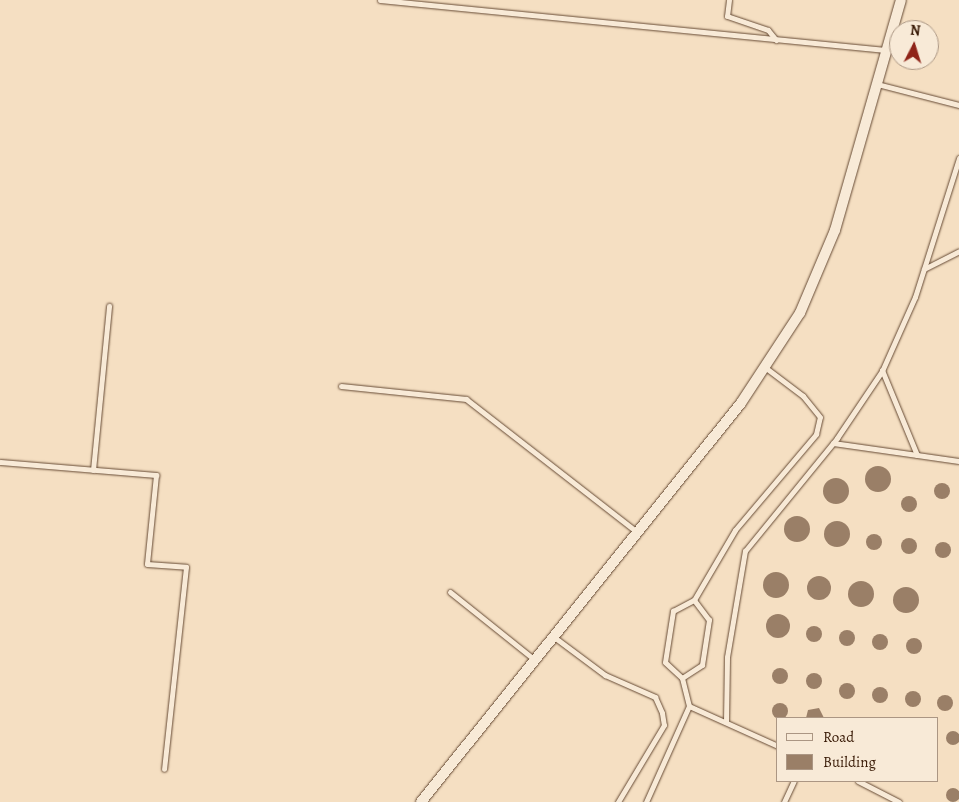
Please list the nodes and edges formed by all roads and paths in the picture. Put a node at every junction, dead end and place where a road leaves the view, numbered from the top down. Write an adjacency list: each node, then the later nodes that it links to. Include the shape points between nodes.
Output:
1 (380, 0): 4 (lane)
2 (728, 0): 4 (lane, via 727,16 768,30)
3 (901, 0): 5 (street)
4 (776, 40): 5 (lane)
5 (886, 50): 6 (street)
6 (877, 84): 7 (lane); 12 (street, via 835,230 800,313)
7 (959, 105)
8 (959, 158): 10 (lane)
9 (959, 251): 10 (lane)
10 (924, 269): 13 (lane)
11 (109, 306): 19 (lane)
12 (766, 368): 20 (street); 22 (lane, via 803,396 820,417 816,434 735,530)
13 (882, 370): 15 (lane); 16 (lane)
14 (340, 386): 20 (lane, via 466,399)
15 (833, 443): 16 (lane); 27 (lane, via 745,551 727,657)
16 (917, 455): 17 (lane)
17 (959, 461)
18 (0, 462): 19 (lane)
19 (92, 470): 29 (lane, via 156,476 147,564 186,568)
20 (637, 532): 23 (street)
21 (450, 592): 24 (lane)
22 (694, 600): 25 (lane, via 709,620 702,666); 25 (lane, via 673,611 668,638 665,662)
23 (554, 637): 24 (street); 33 (lane, via 605,676 655,697 662,713 664,724)
24 (535, 660): 32 (street)
25 (682, 678): 26 (lane)
26 (689, 706): 27 (lane); 34 (lane)
27 (726, 722): 28 (lane)
28 (776, 745)
29 (164, 769)
30 (794, 782): 35 (lane)
31 (860, 782): 36 (lane)
32 (420, 802)
33 (618, 802)
34 (646, 802)
35 (784, 802)
36 (900, 802)

